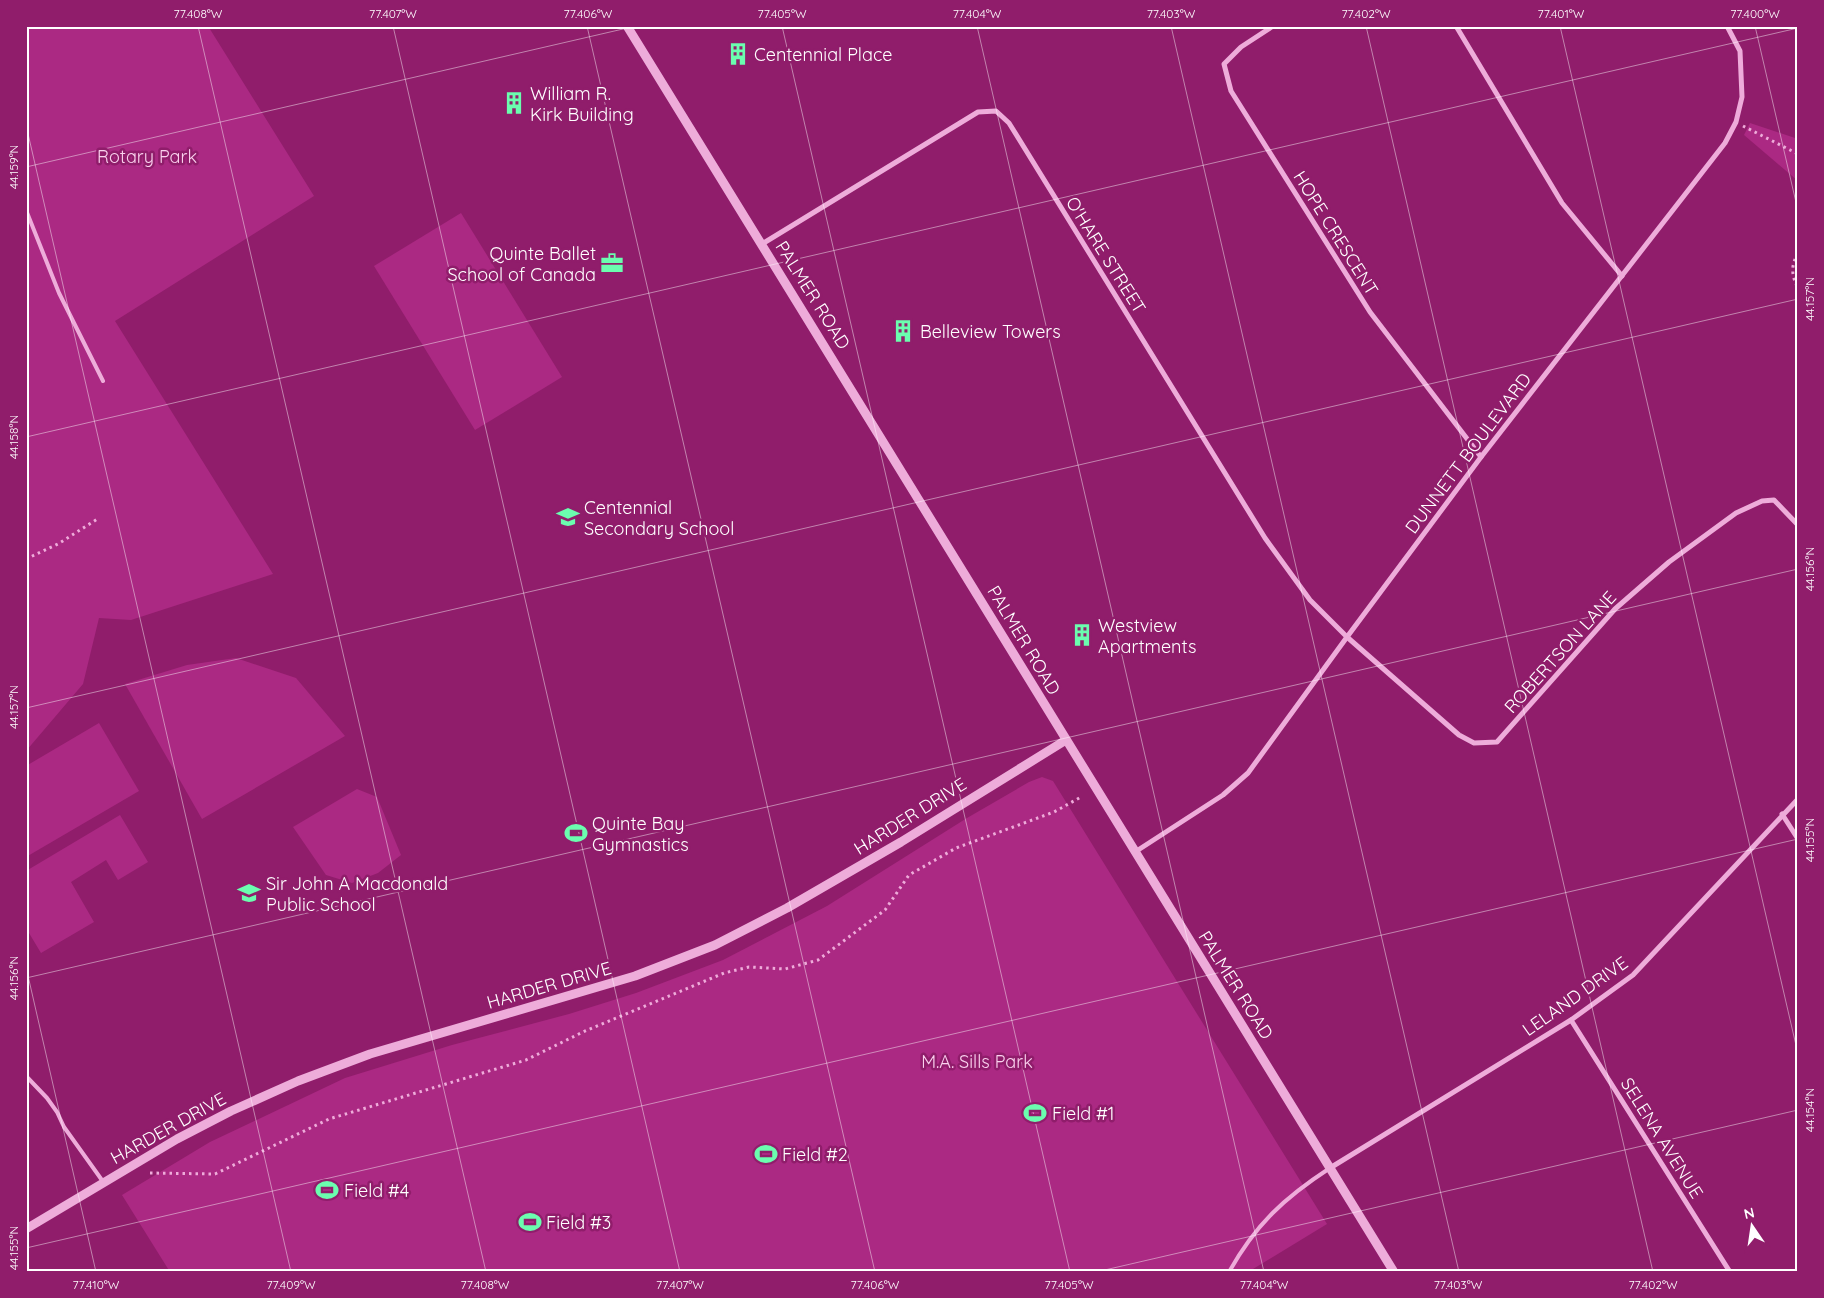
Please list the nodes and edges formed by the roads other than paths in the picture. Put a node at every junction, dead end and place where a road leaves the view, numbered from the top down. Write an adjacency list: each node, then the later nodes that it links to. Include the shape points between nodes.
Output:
1 (627, 26): 6 (street, PALMER ROAD)
2 (1273, 26): 9 (street, HOPE CRESCENT, via 1241,47 1224,64 1231,92 1370,312)
3 (1456, 26): 7 (street, via 1562,203)
4 (1727, 26): 7 (street, DUNNETT BOULEVARD, via 1740,51 1742,97 1736,122 1725,143)
5 (26, 210): 8 (lane, via 59,293)
6 (762, 244): 11 (street, O'HARE STREET, via 978,112 996,110 1009,123 1264,538 1310,600); 12 (street, PALMER ROAD)
7 (1622, 276): 9 (street, DUNNETT BOULEVARD)
8 (102, 381)
9 (1481, 457): 11 (street, DUNNETT BOULEVARD)
10 (1798, 525): 11 (street, ROBERTSON LANE, via 1774,500 1762,501 1736,513 1668,562 1615,609 1497,742 1474,743 1459,735)
11 (1347, 637): 16 (street, DUNNETT BOULEVARD, via 1248,773 1223,795)
12 (1066, 740): 16 (street, PALMER ROAD); 20 (street, HARDER DRIVE, via 901,842 787,908 715,945 635,976 370,1054 298,1081 185,1135)
13 (1798, 799): 14 (street, LELAND DRIVE)
14 (1782, 814): 15 (street); 17 (street, LELAND DRIVE, via 1633,975)
15 (1798, 839)
16 (1135, 852): 19 (street, PALMER ROAD)
17 (1571, 1020): 19 (street, LELAND DRIVE); 24 (street, SELENA AVENUE)
18 (26, 1076): 20 (lane, via 47,1098)
19 (1330, 1168): 22 (lane, via 1265,1219); 23 (street, PALMER ROAD)
20 (104, 1183): 21 (street, HARDER DRIVE)
21 (26, 1229)
22 (1229, 1272)
23 (1394, 1272)
24 (1730, 1272)

